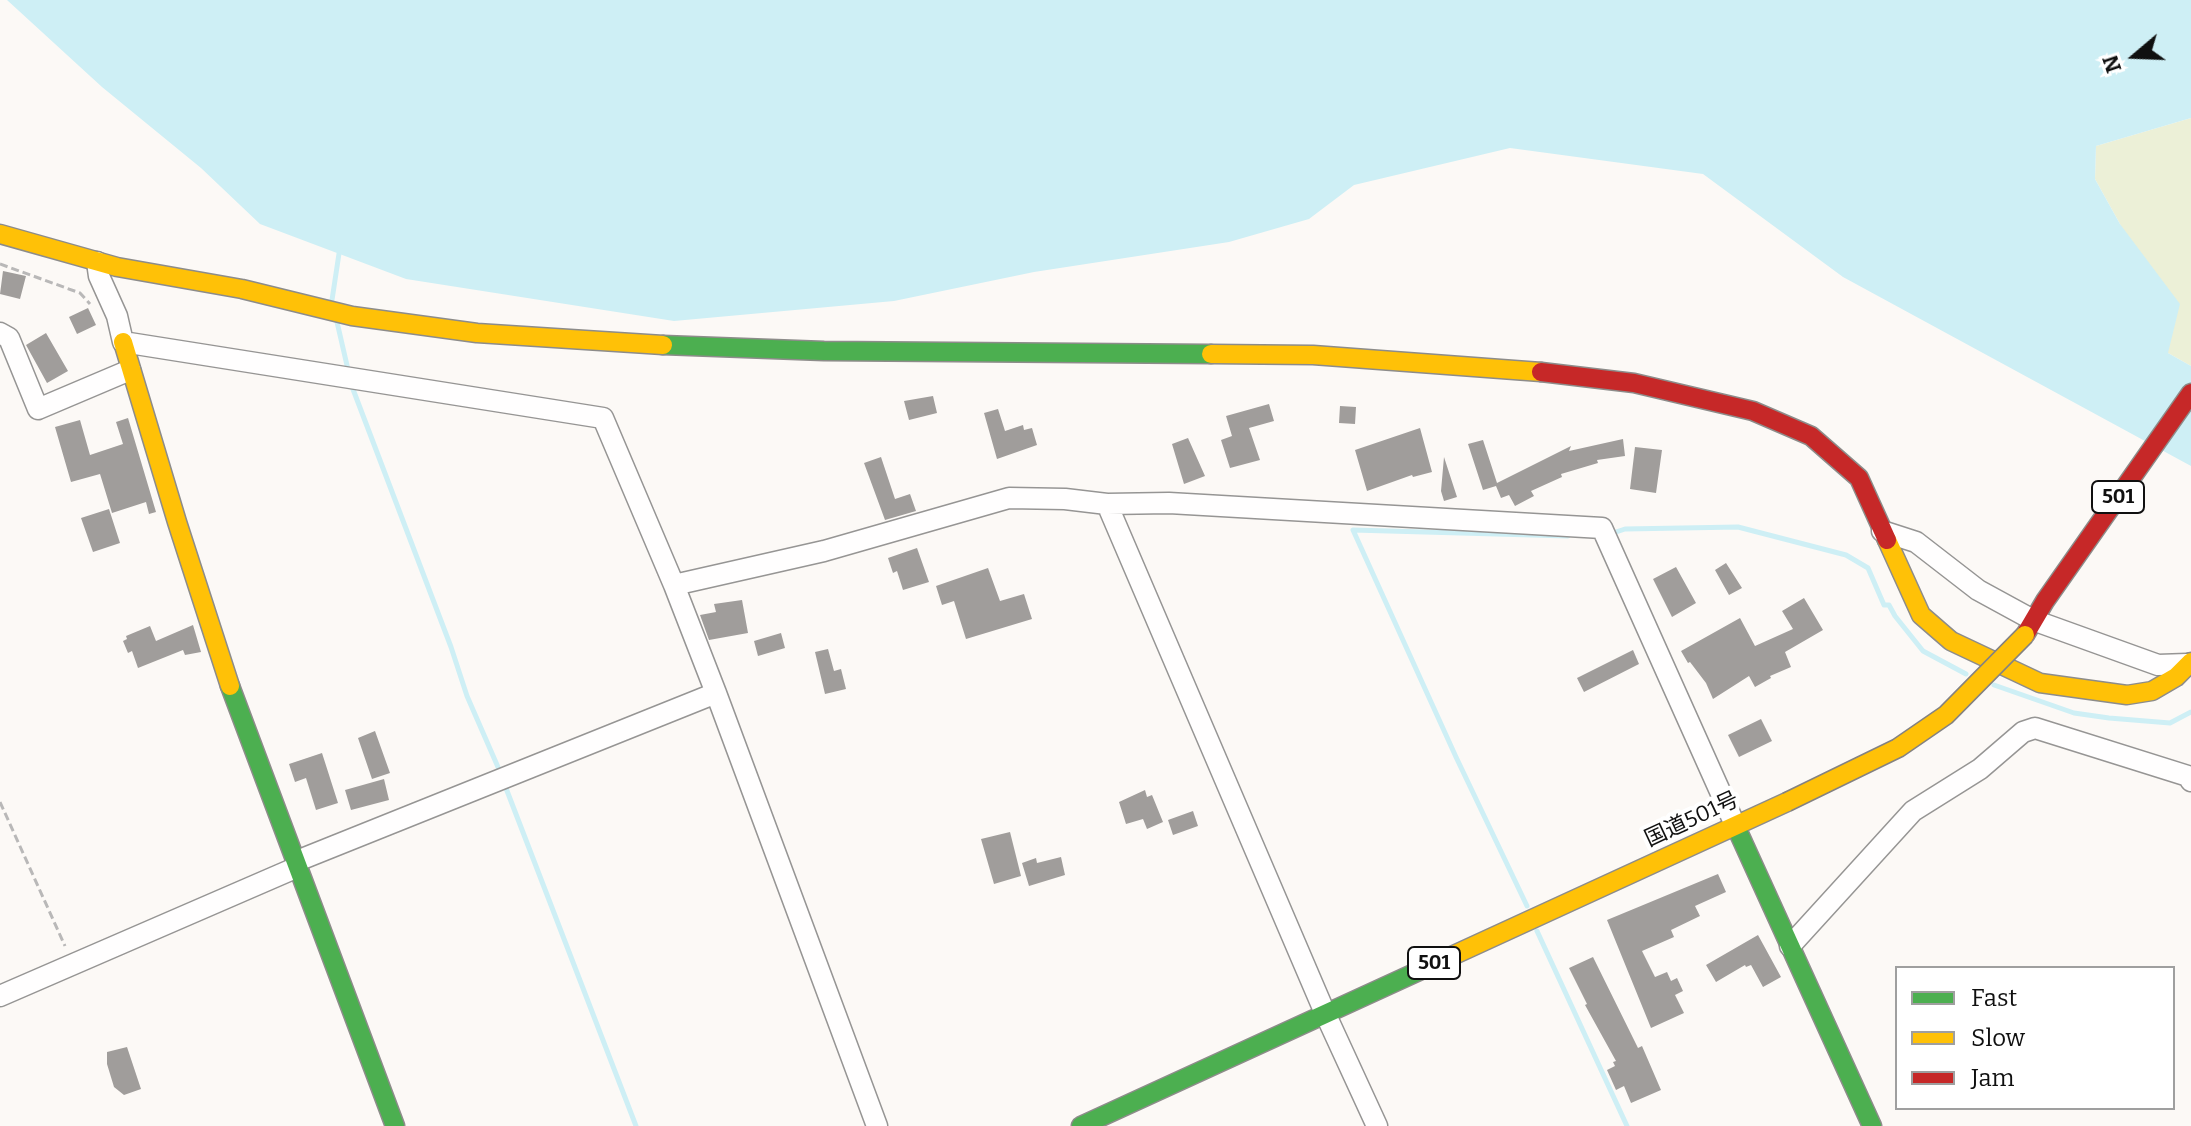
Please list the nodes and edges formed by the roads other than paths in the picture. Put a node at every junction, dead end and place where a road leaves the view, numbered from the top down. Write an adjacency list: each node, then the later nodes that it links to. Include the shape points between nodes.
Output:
1 (0, 234): 2 (main road)
2 (97, 262): 4 (street); 8 (main road, via 352,316 589,342 824,351 1313,355 1634,383 1753,411 1811,436 1859,478)
3 (0, 333): 5 (street, via 9,338 38,409)
4 (123, 342): 5 (main road); 9 (street, via 603,418)
5 (130, 370): 15 (main road, via 230,685)
6 (2191, 393): 10 (main road, 国道501号 / 501)
7 (1107, 504): 9 (street, via 1009,498 824,551); 14 (street, via 1169,503 1602,528); 18 (street)
8 (1882, 531): 10 (street, via 1916,542); 11 (main road, via 1921,615 1951,641 2040,683 2127,695 2152,691)
9 (674, 585): 12 (street)
10 (2029, 628): 11 (street, via 2158,665); 14 (main road, 国道501号 / 501, bridge, via 1946,715 1898,748)
11 (2189, 663)
12 (716, 693): 15 (street); 20 (street)
13 (2191, 781): 16 (street, via 2035,728 2023,732 1980,769 1913,811)
14 (1736, 827): 16 (main road); 18 (main road, 国道501号 / 501)
15 (297, 861): 17 (street, via 293,869); 19 (main road)
16 (1790, 946): 23 (main road)
17 (0, 996)
18 (1325, 1013): 21 (main road, 国道501号 / 501); 22 (street)
19 (395, 1126)
20 (877, 1126)
21 (1081, 1126)
22 (1377, 1126)
23 (1872, 1126)

